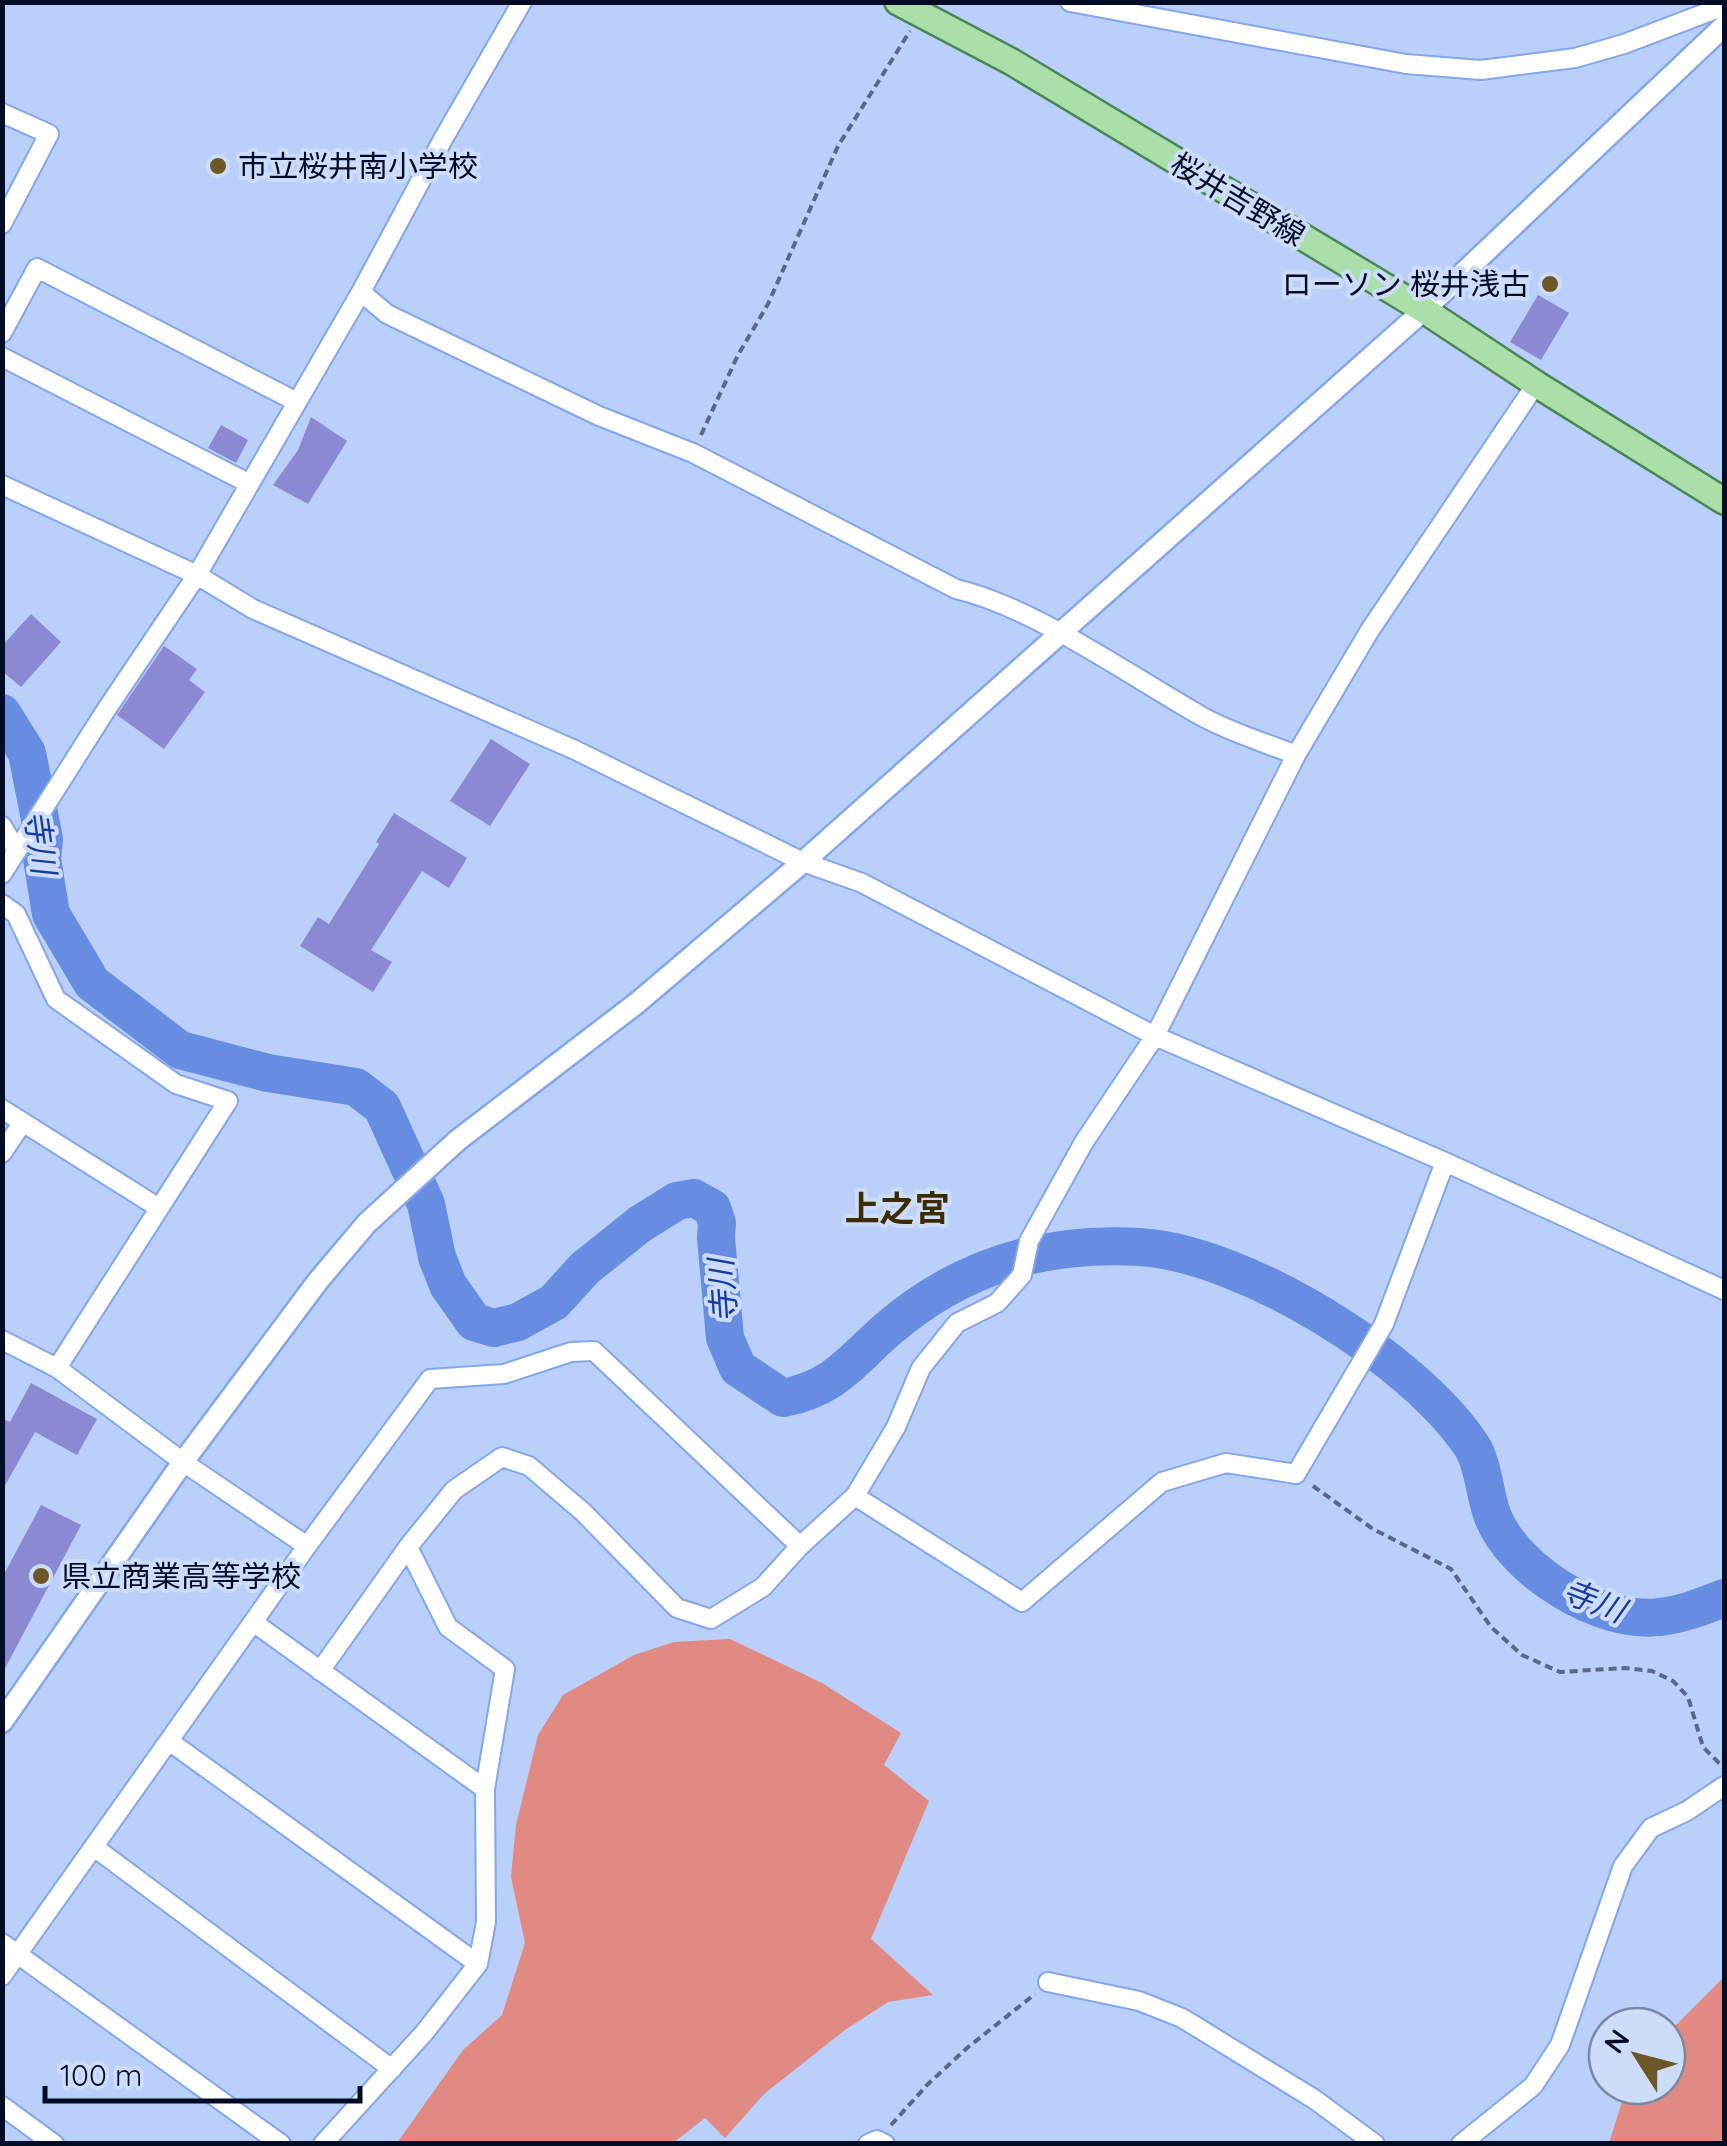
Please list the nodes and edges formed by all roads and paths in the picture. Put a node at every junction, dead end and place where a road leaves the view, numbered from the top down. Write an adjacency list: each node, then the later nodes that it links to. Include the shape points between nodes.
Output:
1 (522, 2): 8 (street)
2 (1070, 2): 3 (street, via 1406,64 1482,70 1575,58)
3 (1724, 6)
4 (910, 8): 9 (main road, 桜井吉野線, via 1012,62); 14 (path)
5 (1724, 26): 9 (street)
6 (2, 113): 7 (street, via 49,134)
7 (2, 224)
8 (362, 292): 13 (street); 14 (street, via 413,327)
9 (1424, 310): 12 (main road, 桜井吉野線); 19 (street)
10 (2, 333): 13 (street, via 37,268)
11 (2, 357): 15 (street)
12 (1536, 384): 17 (main road, 桜井吉野線); 20 (street, via 1370,630)
13 (297, 402): 15 (street)
14 (693, 453): 19 (street, via 956,588)
15 (250, 484): 18 (street)
16 (2, 485): 18 (street)
17 (1724, 500)
18 (197, 575): 22 (street); 23 (street, via 254,609 574,750)
19 (1059, 633): 20 (street, via 1209,720); 23 (street)
20 (1296, 756): 26 (street)
21 (2, 826): 22 (street)
22 (17, 851): 24 (street)
23 (803, 862): 26 (street, via 862,883); 35 (street, via 636,1003 458,1140 367,1223)
24 (2, 874)
25 (2, 904): 31 (street, via 16,914 56,999 176,1084 228,1101)
26 (1154, 1036): 30 (street); 37 (street, via 1029,1240 1022,1275 997,1303 957,1323 921,1368)
27 (2, 1109): 28 (street)
28 (23, 1122): 29 (street); 31 (street)
29 (2, 1154)
30 (1446, 1162): 32 (street); 36 (street, via 1384,1324)
31 (160, 1208): 34 (street)
32 (1724, 1290)
33 (2, 1340): 34 (street)
34 (57, 1368): 35 (street)
35 (183, 1462): 38 (street); 43 (street)
36 (1296, 1474): 37 (street, via 1226,1463 1162,1482 1022,1602); 45 (path, via 1374,1529 1451,1568 1491,1627 1522,1655 1560,1672 1652,1670 1674,1681 1688,1697 1703,1746)
37 (855, 1496): 39 (street)
38 (307, 1546): 39 (street, via 430,1379 504,1374 571,1352 594,1352); 41 (street)
39 (800, 1546): 40 (street, via 763,1587 711,1619 676,1608 543,1477 502,1457 454,1490)
40 (408, 1547): 42 (street); 47 (street, via 448,1628 505,1668)
41 (253, 1622): 42 (street); 44 (street)
42 (320, 1671): 47 (street)
43 (2, 1722)
44 (169, 1740): 48 (street); 50 (street)
45 (1724, 1768)
46 (1724, 1786): 60 (street, via 1651,1828 1623,1866 1560,2046 1533,2086)
47 (484, 1789): 50 (street, via 486,1922)
48 (94, 1847): 49 (street); 53 (street)
49 (10, 1948): 51 (street); 57 (street)
50 (478, 1964): 53 (street)
51 (2, 1976)
52 (1048, 1982): 55 (path, via 928,2084); 59 (street, via 1139,2001 1182,2018)
53 (392, 2069): 58 (street)
54 (2, 2106): 56 (street)
55 (877, 2142)
56 (54, 2144)
57 (281, 2144)
58 (323, 2144)
59 (1375, 2144)
60 (1462, 2144)

